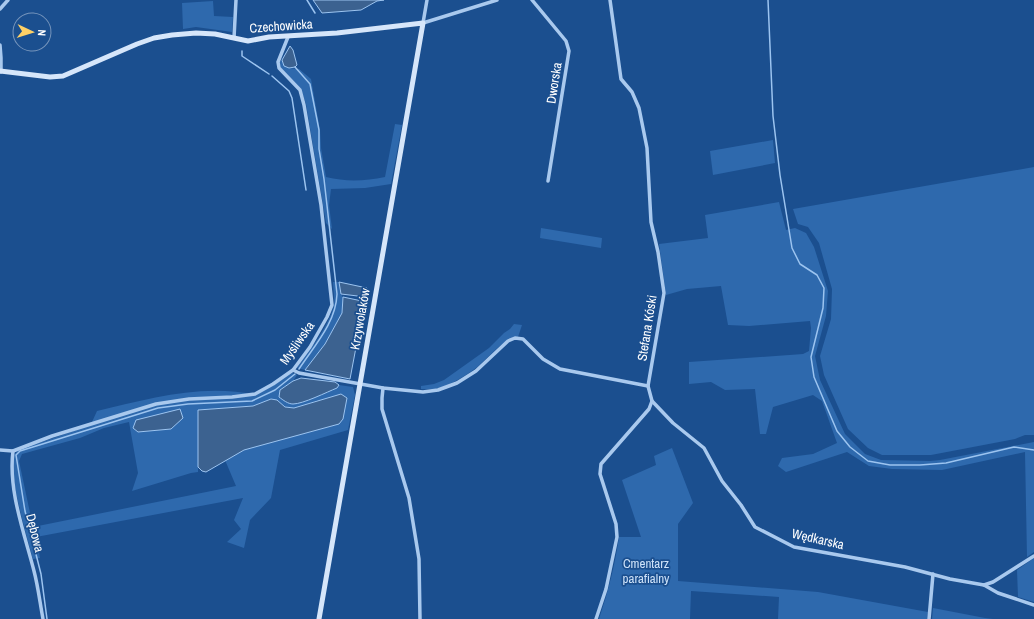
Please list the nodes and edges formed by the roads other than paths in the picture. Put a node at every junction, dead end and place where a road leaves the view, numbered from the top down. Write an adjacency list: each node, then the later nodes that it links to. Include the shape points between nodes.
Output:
1 (8, 0): 7 (street)
2 (236, 0): 10 (street)
3 (427, 0): 8 (street)
4 (497, 0): 8 (street, Czechowicka)
5 (532, 0): 13 (street, Dworska, via 566,41 569,51)
6 (610, 0): 16 (street, Stefana Kóski, via 621,79 632,92 639,108 646,141 651,222 664,293)
7 (0, 9)
8 (423, 24): 9 (street, Czechowicka); 15 (street, Krzywolaków)
9 (288, 37): 10 (street, Czechowicka, via 248,41); 14 (street, Myśliwska, via 278,62 279,68 300,90 304,105 321,205 332,305 314,341)
10 (234, 38): 12 (street, Czechowicka, via 196,33 154,38 63,76)
11 (0, 45): 12 (street)
12 (0, 72)
13 (548, 181)
14 (293, 370): 15 (street); 20 (street, Myśliwska, via 255,394 156,404 52,436)
15 (360, 384): 17 (street); 26 (street, Krzywolaków)
16 (648, 386): 17 (street, via 560,369 543,360 523,339 515,338 508,341 476,372 457,383 423,392); 18 (street, Stefana Kóski)
17 (383, 388): 27 (street, via 382,409 409,498 419,559)
18 (652, 401): 22 (street, Wędkarska, via 673,423 704,448 722,481 755,527 794,547 905,566); 28 (street, via 649,409 601,464 600,474 616,524 617,537 606,589)
19 (0, 450): 20 (street, Myśliwska)
20 (13, 451): 25 (street, Dębowa, via 11,466 16,500 35,573)
21 (1034, 556): 23 (street)
22 (933, 574): 23 (street, Wędkarska); 29 (street)
23 (984, 585): 24 (street, Wędkarska, via 998,593)
24 (1034, 605)
25 (43, 619)
26 (319, 619)
27 (420, 619)
28 (596, 619)
29 (929, 619)

